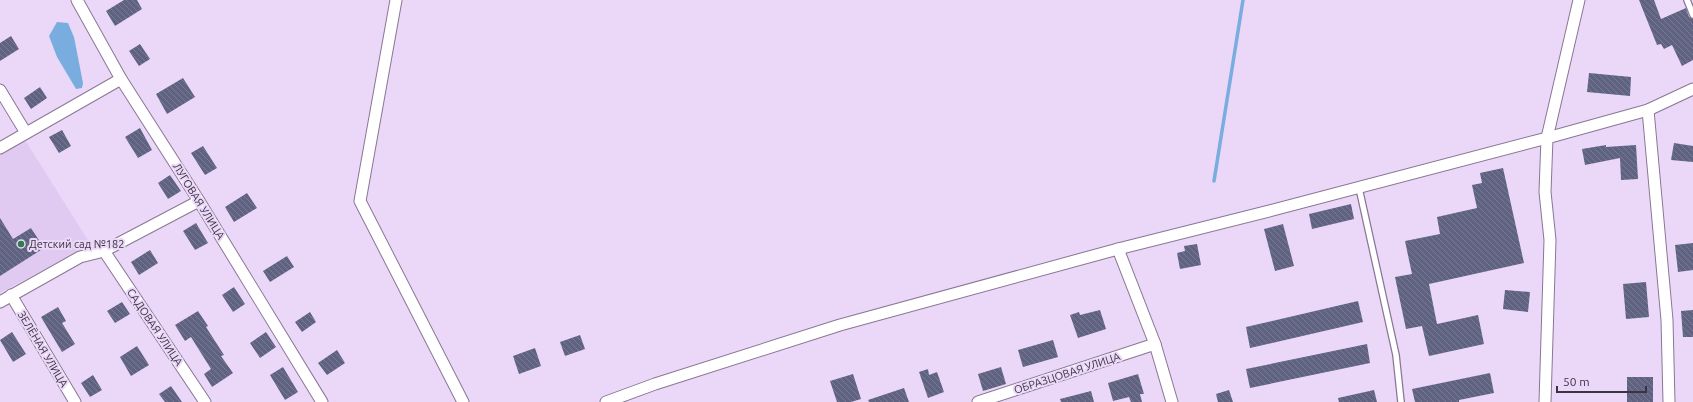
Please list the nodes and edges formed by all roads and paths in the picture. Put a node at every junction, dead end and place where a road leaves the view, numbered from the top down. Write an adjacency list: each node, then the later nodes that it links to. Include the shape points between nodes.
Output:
1 (77, 0): 6 (street, ЛУГОВАЯ УЛИЦА)
2 (396, 0): 23 (street, via 360,200)
3 (1579, 0): 11 (street)
4 (1687, 0): 5 (lane)
5 (1693, 15)
6 (122, 79): 10 (street); 14 (street, ЛУГОВАЯ УЛИЦА)
7 (1693, 89): 9 (street)
8 (0, 90): 10 (street)
9 (1648, 110): 11 (street); 29 (street, via 1667,320)
10 (26, 133): 12 (street)
11 (1547, 138): 13 (street); 28 (street, via 1545,192 1550,240)
12 (0, 148)
13 (1359, 188): 15 (street); 27 (lane, via 1396,355)
14 (199, 201): 16 (street); 22 (street, ЛУГОВАЯ УЛИЦА)
15 (1118, 249): 19 (street); 24 (street, via 840,325)
16 (104, 251): 17 (street, via 80,257); 21 (street, САДОВАЯ УЛИЦА)
17 (11, 296): 18 (street); 20 (street, ЗЕЛЁНАЯ УЛИЦА)
18 (0, 302)
19 (1155, 344): 25 (street, ОБРАЗЦОВАЯ УЛИЦА); 26 (street)
20 (75, 402)
21 (205, 402)
22 (322, 402)
23 (463, 402)
24 (606, 402)
25 (978, 402)
26 (1172, 402)
27 (1401, 402)
28 (1545, 402)
29 (1669, 402)

